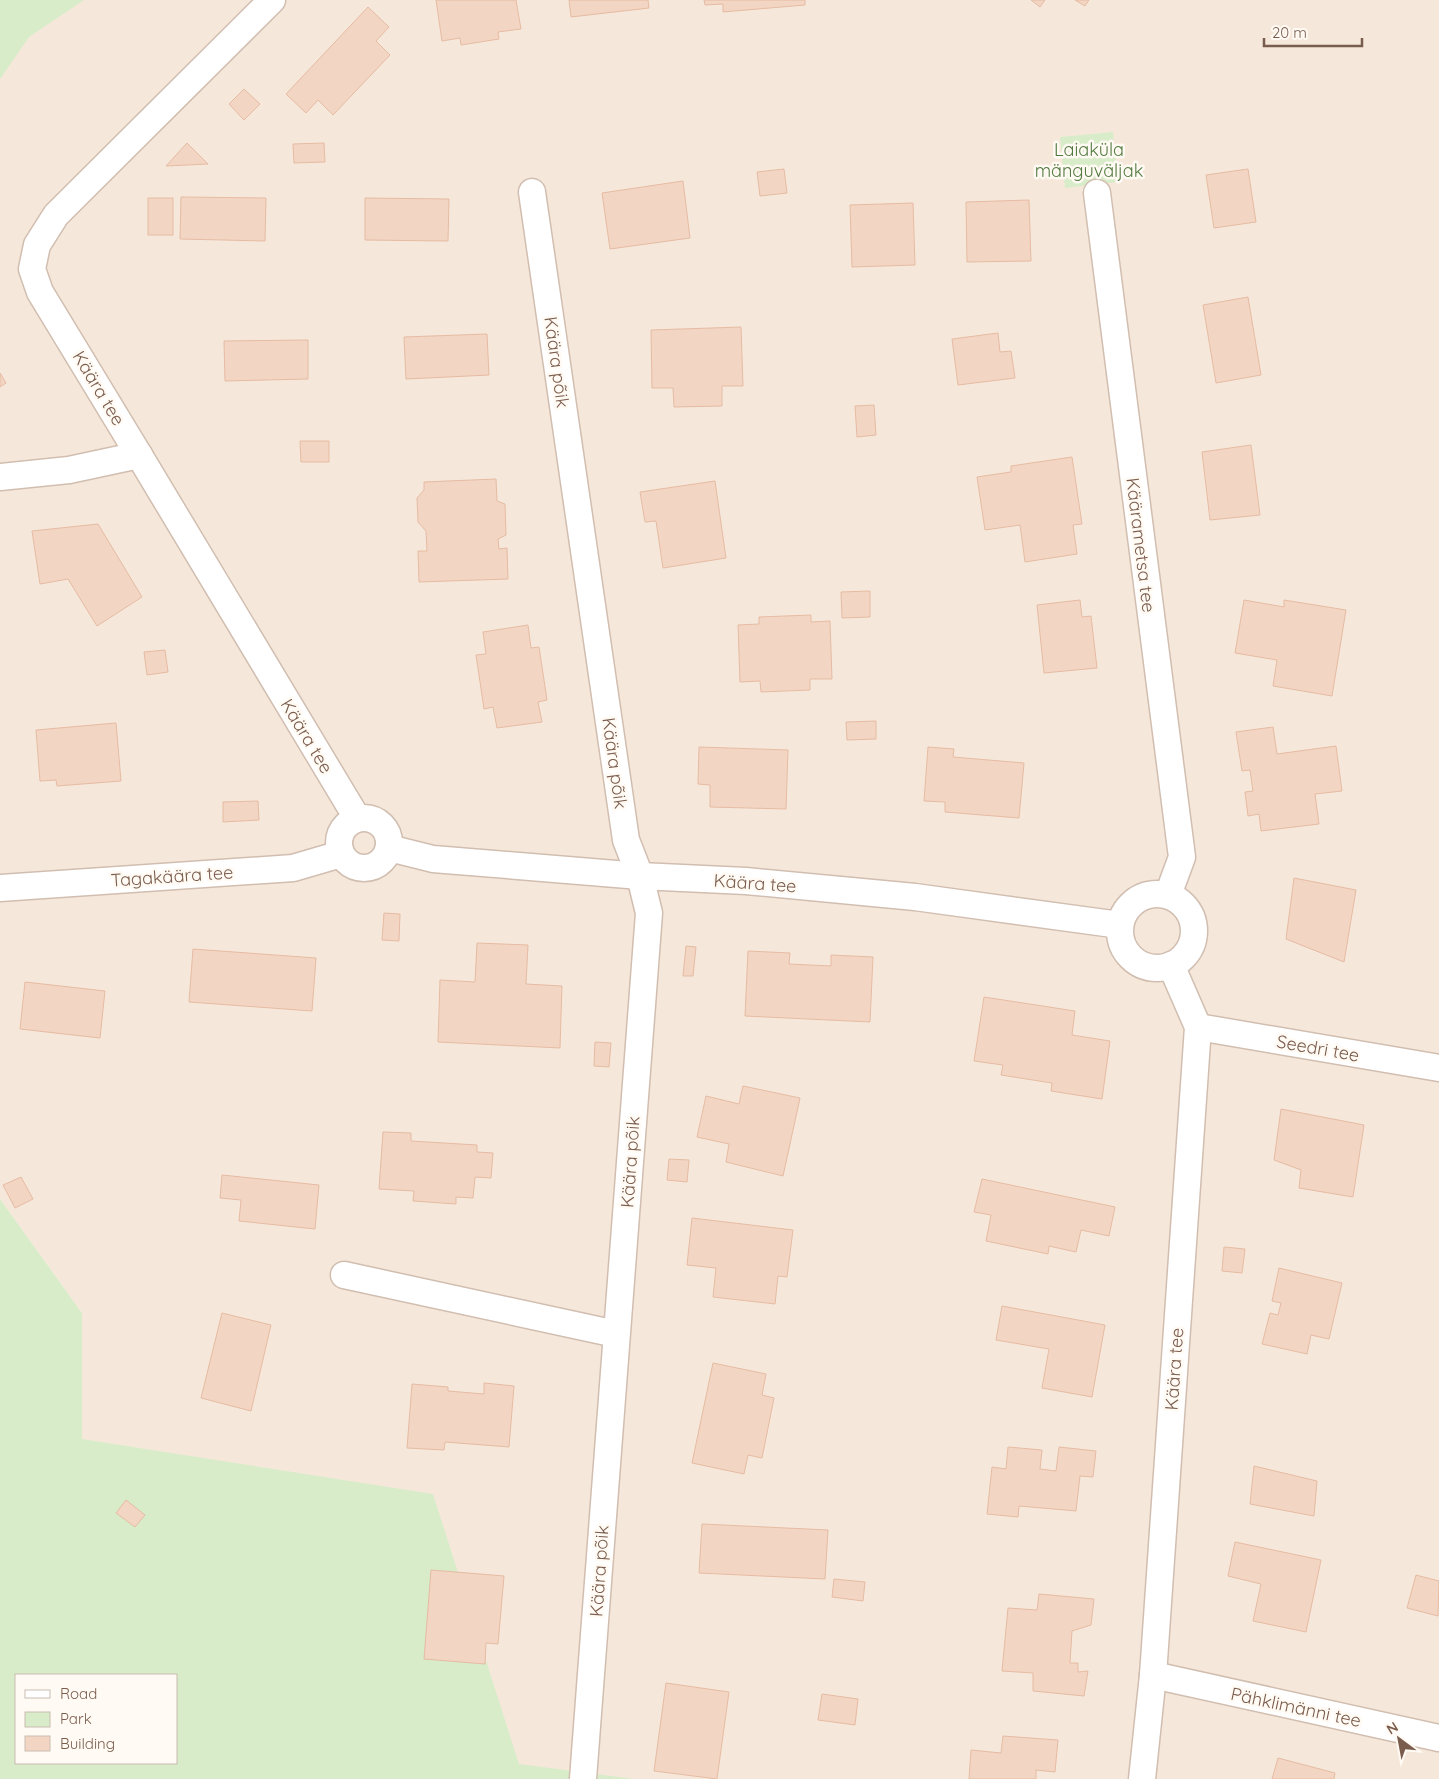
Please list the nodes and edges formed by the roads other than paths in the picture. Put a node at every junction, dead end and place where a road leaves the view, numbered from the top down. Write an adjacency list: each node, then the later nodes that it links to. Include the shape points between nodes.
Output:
1 (272, 0): 4 (street, Käära tee, via 56,215 37,246 32,269 40,292)
2 (532, 192): 9 (street, Käära põik, via 626,840)
3 (1097, 193): 11 (street, Käärametsa tee, via 1182,857)
4 (139, 455): 5 (street, via 69,470); 6 (street, Käära tee)
5 (0, 477)
6 (357, 818): 7 (street, via 374,819 381,824 389,839); 8 (street, via 341,833)
7 (388, 848): 8 (street, via 381,861 367,867 352,865); 9 (street, Käära tee, via 433,859)
8 (341, 854): 10 (street, Tagakäära tee, via 293,868)
9 (640, 876): 12 (street, Käära tee, via 746,881 915,897); 17 (street, Käära põik, via 649,913)
10 (0, 888)
11 (1168, 895): 12 (street, via 1156,893 1133,902 1125,911); 13 (street, via 1188,910 1194,934 1184,956)
12 (1120, 925): 13 (street, via 1122,946 1139,964 1151,968)
13 (1171, 965): 14 (street, Käära tee)
14 (1198, 1028): 15 (street, Seedri tee); 18 (street, Käära tee)
15 (1439, 1068)
16 (344, 1275): 17 (street)
17 (616, 1334): 20 (street, Käära põik)
18 (1153, 1675): 19 (street, Pähklimänni tee); 21 (street, Käära tee)
19 (1439, 1738)
20 (583, 1779)
21 (1142, 1779)

